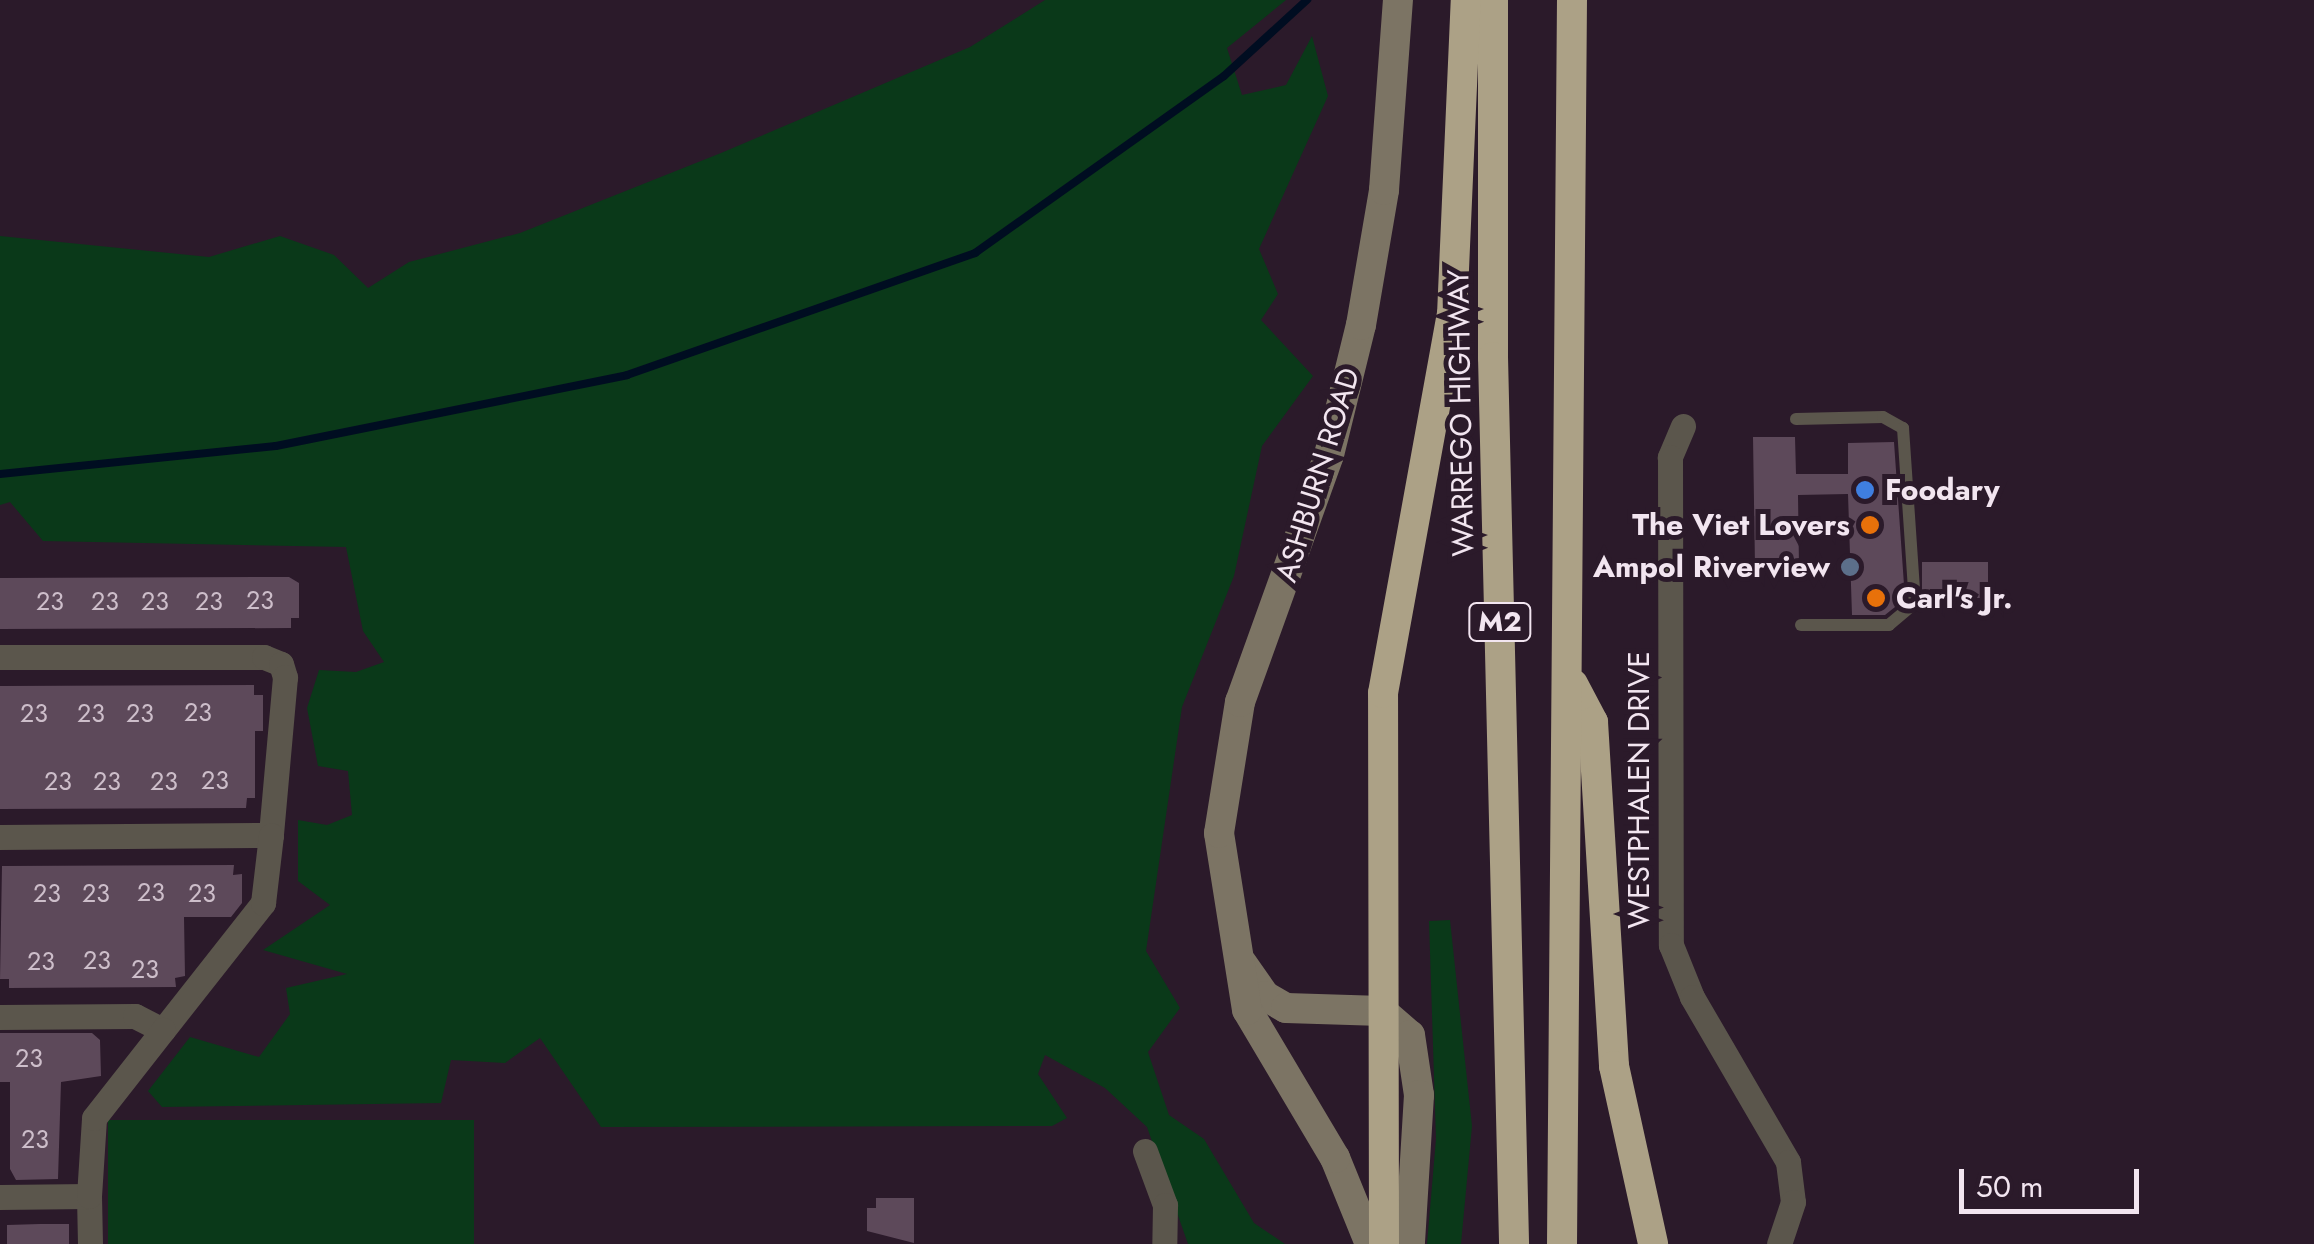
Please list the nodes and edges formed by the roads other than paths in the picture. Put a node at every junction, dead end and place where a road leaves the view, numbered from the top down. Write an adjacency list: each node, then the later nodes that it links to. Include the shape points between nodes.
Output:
1 (1398, 0): 12 (street, ASHBURN ROAD, via 1384,190 1346,390 1224,772 1220,864)
2 (1466, 0): 13 (highway, via 1452,315 1383,693)
3 (1493, 0): 25 (highway, WARREGO HIGHWAY / M2, via 1493,356)
4 (1572, 0): 9 (highway, M2)
5 (1796, 418): 7 (lane, via 1883,417 1903,428 1916,604 1889,625)
6 (1683, 426): 29 (street, WESTPHALEN DRIVE, via 1670,457 1672,946 1692,997 1788,1162 1793,1202)
7 (1802, 625)
8 (0, 657): 10 (street, via 274,658 285,684)
9 (1572, 682): 16 (highway, via 1593,722 1606,978); 26 (highway, M2)
10 (271, 836): 11 (street); 15 (street, via 263,902)
11 (0, 837)
12 (1232, 942): 13 (street, ASHBURN ROAD, via 1253,982 1279,1005); 22 (street, ASHBURN ROAD, via 1247,1010 1335,1158)
13 (1382, 1011): 23 (highway); 24 (street, via 1410,1035 1418,1069)
14 (0, 1017): 15 (street, via 135,1016)
15 (163, 1030): 18 (street, via 94,1118)
16 (1627, 1149): 27 (highway); 28 (highway)
17 (1145, 1151): 21 (street, via 1165,1205)
18 (89, 1196): 19 (street); 20 (street)
19 (0, 1197)
20 (90, 1244)
21 (1164, 1244)
22 (1370, 1244)
23 (1384, 1244)
24 (1410, 1244)
25 (1514, 1244)
26 (1562, 1244)
27 (1653, 1244)
28 (1668, 1244)
29 (1779, 1244)

